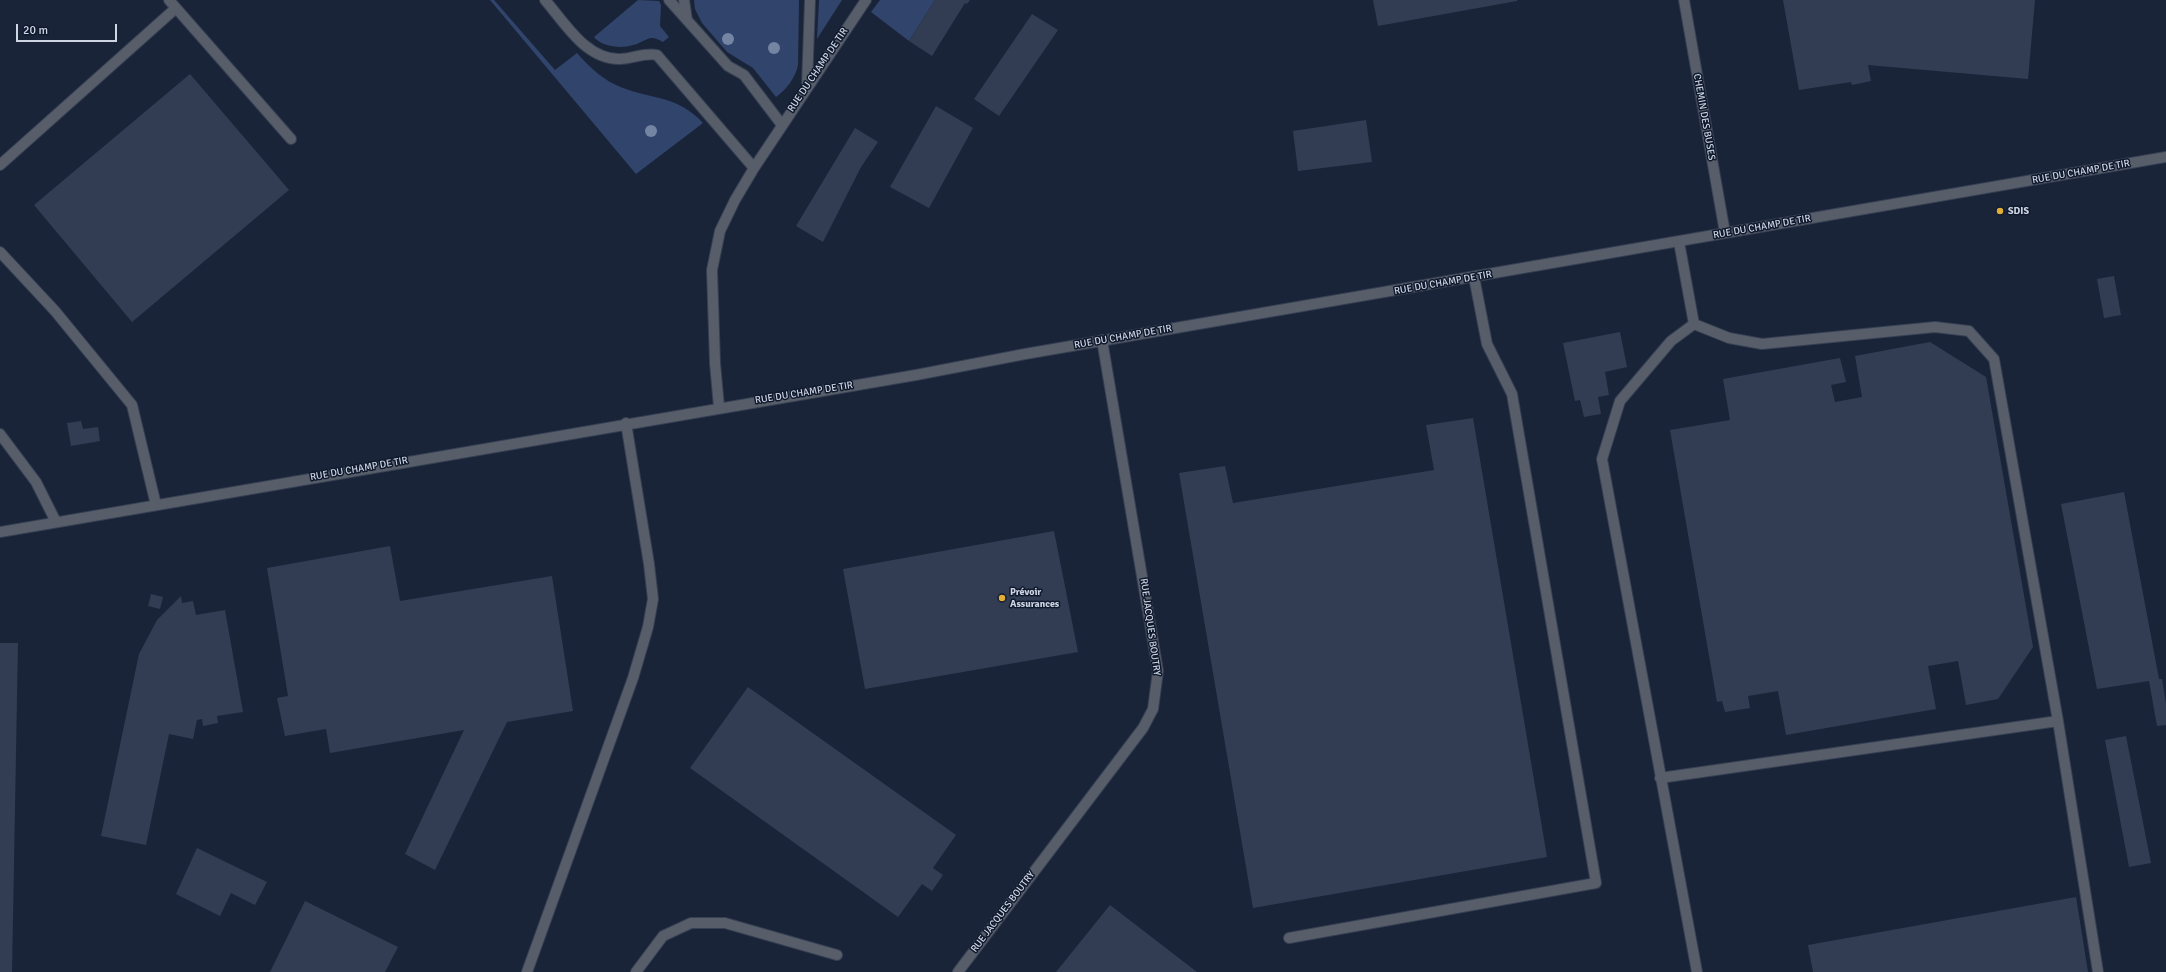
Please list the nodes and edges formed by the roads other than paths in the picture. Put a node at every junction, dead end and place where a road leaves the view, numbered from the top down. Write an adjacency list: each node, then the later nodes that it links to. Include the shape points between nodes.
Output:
1 (169, 0): 8 (street)
2 (545, 0): 15 (street, via 595,54 610,59 657,55)
3 (669, 0): 9 (street)
4 (684, 0): 9 (street)
5 (810, 0): 10 (street)
6 (1684, 0): 16 (street, CHEMIN DES BUSES)
7 (864, 3): 10 (street, RUE DU CHAMP DE TIR)
8 (176, 8): 12 (street); 14 (street)
9 (688, 21): 11 (street, via 728,66 744,75)
10 (807, 86): 11 (street, RUE DU CHAMP DE TIR)
11 (782, 126): 15 (street, RUE DU CHAMP DE TIR)
12 (290, 139)
13 (2166, 157): 16 (street, RUE DU CHAMP DE TIR)
14 (0, 166)
15 (754, 168): 22 (street, RUE DU CHAMP DE TIR, via 720,231 714,255 714,340)
16 (1725, 233): 17 (street, RUE DU CHAMP DE TIR)
17 (1679, 242): 19 (street, RUE DU CHAMP DE TIR); 20 (street)
18 (0, 252): 25 (street, via 55,311 132,405)
19 (1474, 277): 21 (street, RUE DU CHAMP DE TIR); 30 (street, via 1487,344 1512,394 1596,883)
20 (1694, 324): 28 (street, via 1729,338 1762,344 1935,327 1969,331 1994,359); 29 (street, via 1671,341 1620,401 1602,459)
21 (1102, 340): 22 (street, RUE DU CHAMP DE TIR, via 916,375); 34 (street, RUE JACQUES BOUTRY, via 1158,671 1152,709 1143,728)
22 (719, 407): 23 (street, RUE DU CHAMP DE TIR)
23 (626, 423): 25 (street, RUE DU CHAMP DE TIR); 32 (street, via 653,599 648,627 633,678)
24 (0, 434): 26 (street, via 36,482)
25 (156, 505): 26 (street, RUE DU CHAMP DE TIR)
26 (56, 522): 27 (street, RUE DU CHAMP DE TIR)
27 (0, 532)
28 (2058, 721): 29 (street); 36 (street)
29 (1660, 778): 35 (street)
30 (1289, 938)
31 (837, 955): 33 (street, via 725,923 691,923 663,936)
32 (527, 972)
33 (636, 972)
34 (958, 972)
35 (1697, 972)
36 (2098, 972)

